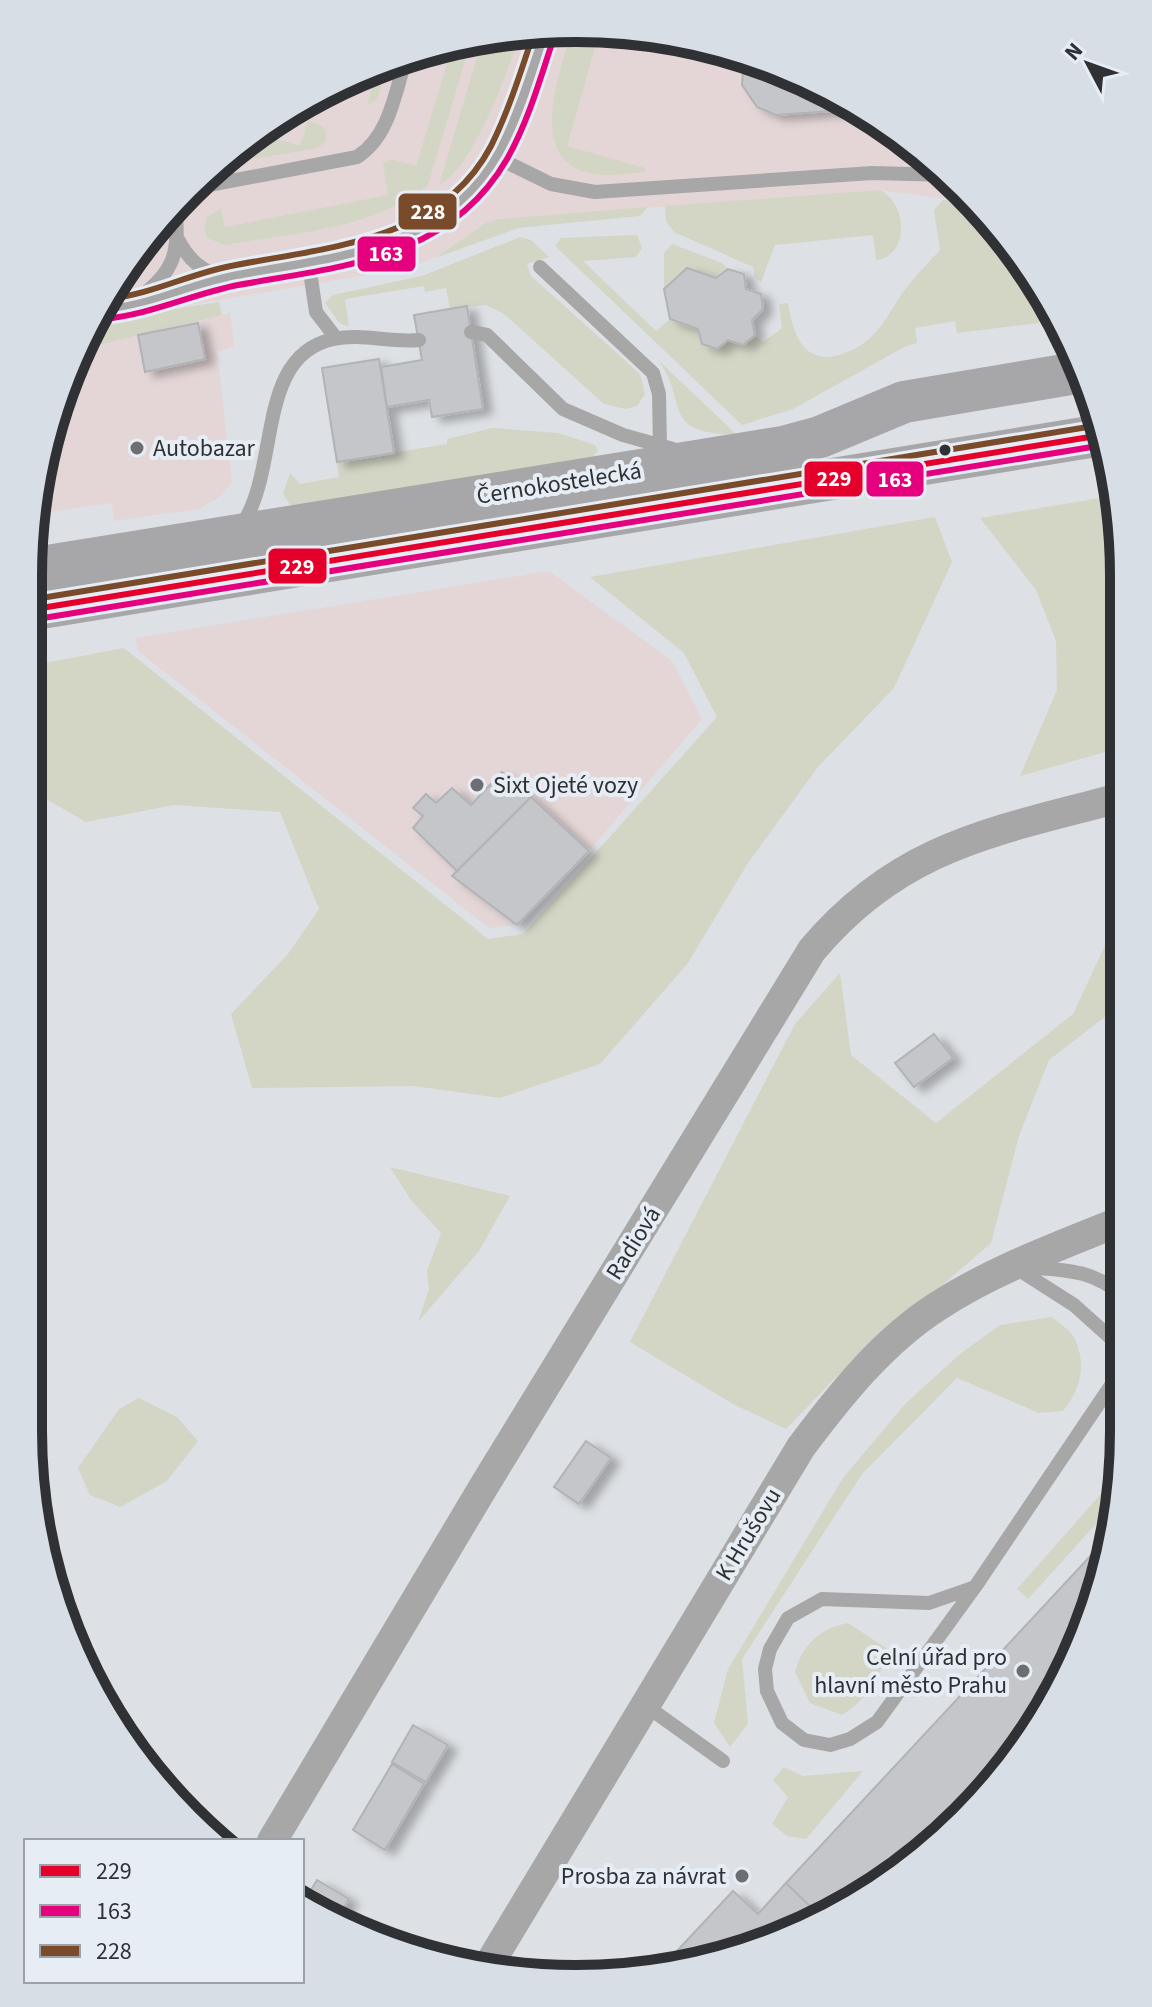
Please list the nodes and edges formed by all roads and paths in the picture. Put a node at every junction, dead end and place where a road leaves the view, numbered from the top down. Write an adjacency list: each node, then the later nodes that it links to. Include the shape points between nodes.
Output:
1 (541, 43): 3 (lane)
2 (402, 71): 5 (lane, via 384,128 357,157)
3 (498, 158): 4 (lane, via 551,184 595,192 872,173); 8 (lane, via 467,200 427,230 367,252)
4 (927, 174)
5 (214, 184)
6 (177, 222): 7 (lane)
7 (179, 241): 10 (lane, via 203,269); 11 (lane, via 157,282)
8 (309, 265): 10 (lane); 14 (lane, via 316,312)
9 (540, 267): 19 (lane, via 653,373)
10 (229, 277): 11 (lane)
11 (126, 306): 12 (lane)
12 (115, 307)
13 (471, 332): 19 (lane, via 487,335 563,409)
14 (336, 338): 15 (lane); 22 (lane, via 299,354 283,377 258,498)
15 (419, 340)
16 (1070, 374): 21 (main road, Černokostelecká, via 904,402 801,443)
17 (1092, 436): 18 (main road, Černokostelecká)
18 (1048, 442): 20 (lane); 24 (main road, Černokostelecká)
19 (660, 447): 21 (lane)
20 (1094, 449)
21 (721, 457): 22 (main road, Černokostelecká)
22 (235, 536): 23 (main road, Černokostelecká)
23 (42, 567)
24 (42, 608)
25 (1110, 801): 34 (street, Radiová, via 958,842 923,858 859,900 812,950)
26 (1110, 1225): 27 (street, K Hrušovu)
27 (1013, 1266): 28 (lane, via 1079,1272); 29 (lane, via 1074,1305); 32 (street, K Hrušovu, via 918,1321 829,1409)
28 (1110, 1285)
29 (1110, 1337)
30 (1110, 1387): 31 (lane)
31 (975, 1587): 31 (lane, via 877,1722 830,1745 804,1740 782,1723 767,1691 765,1669 788,1618 822,1599 929,1603)
32 (645, 1705): 33 (lane); 35 (street, K Hrušovu)
33 (723, 1761)
34 (273, 1839)
35 (493, 1958)

